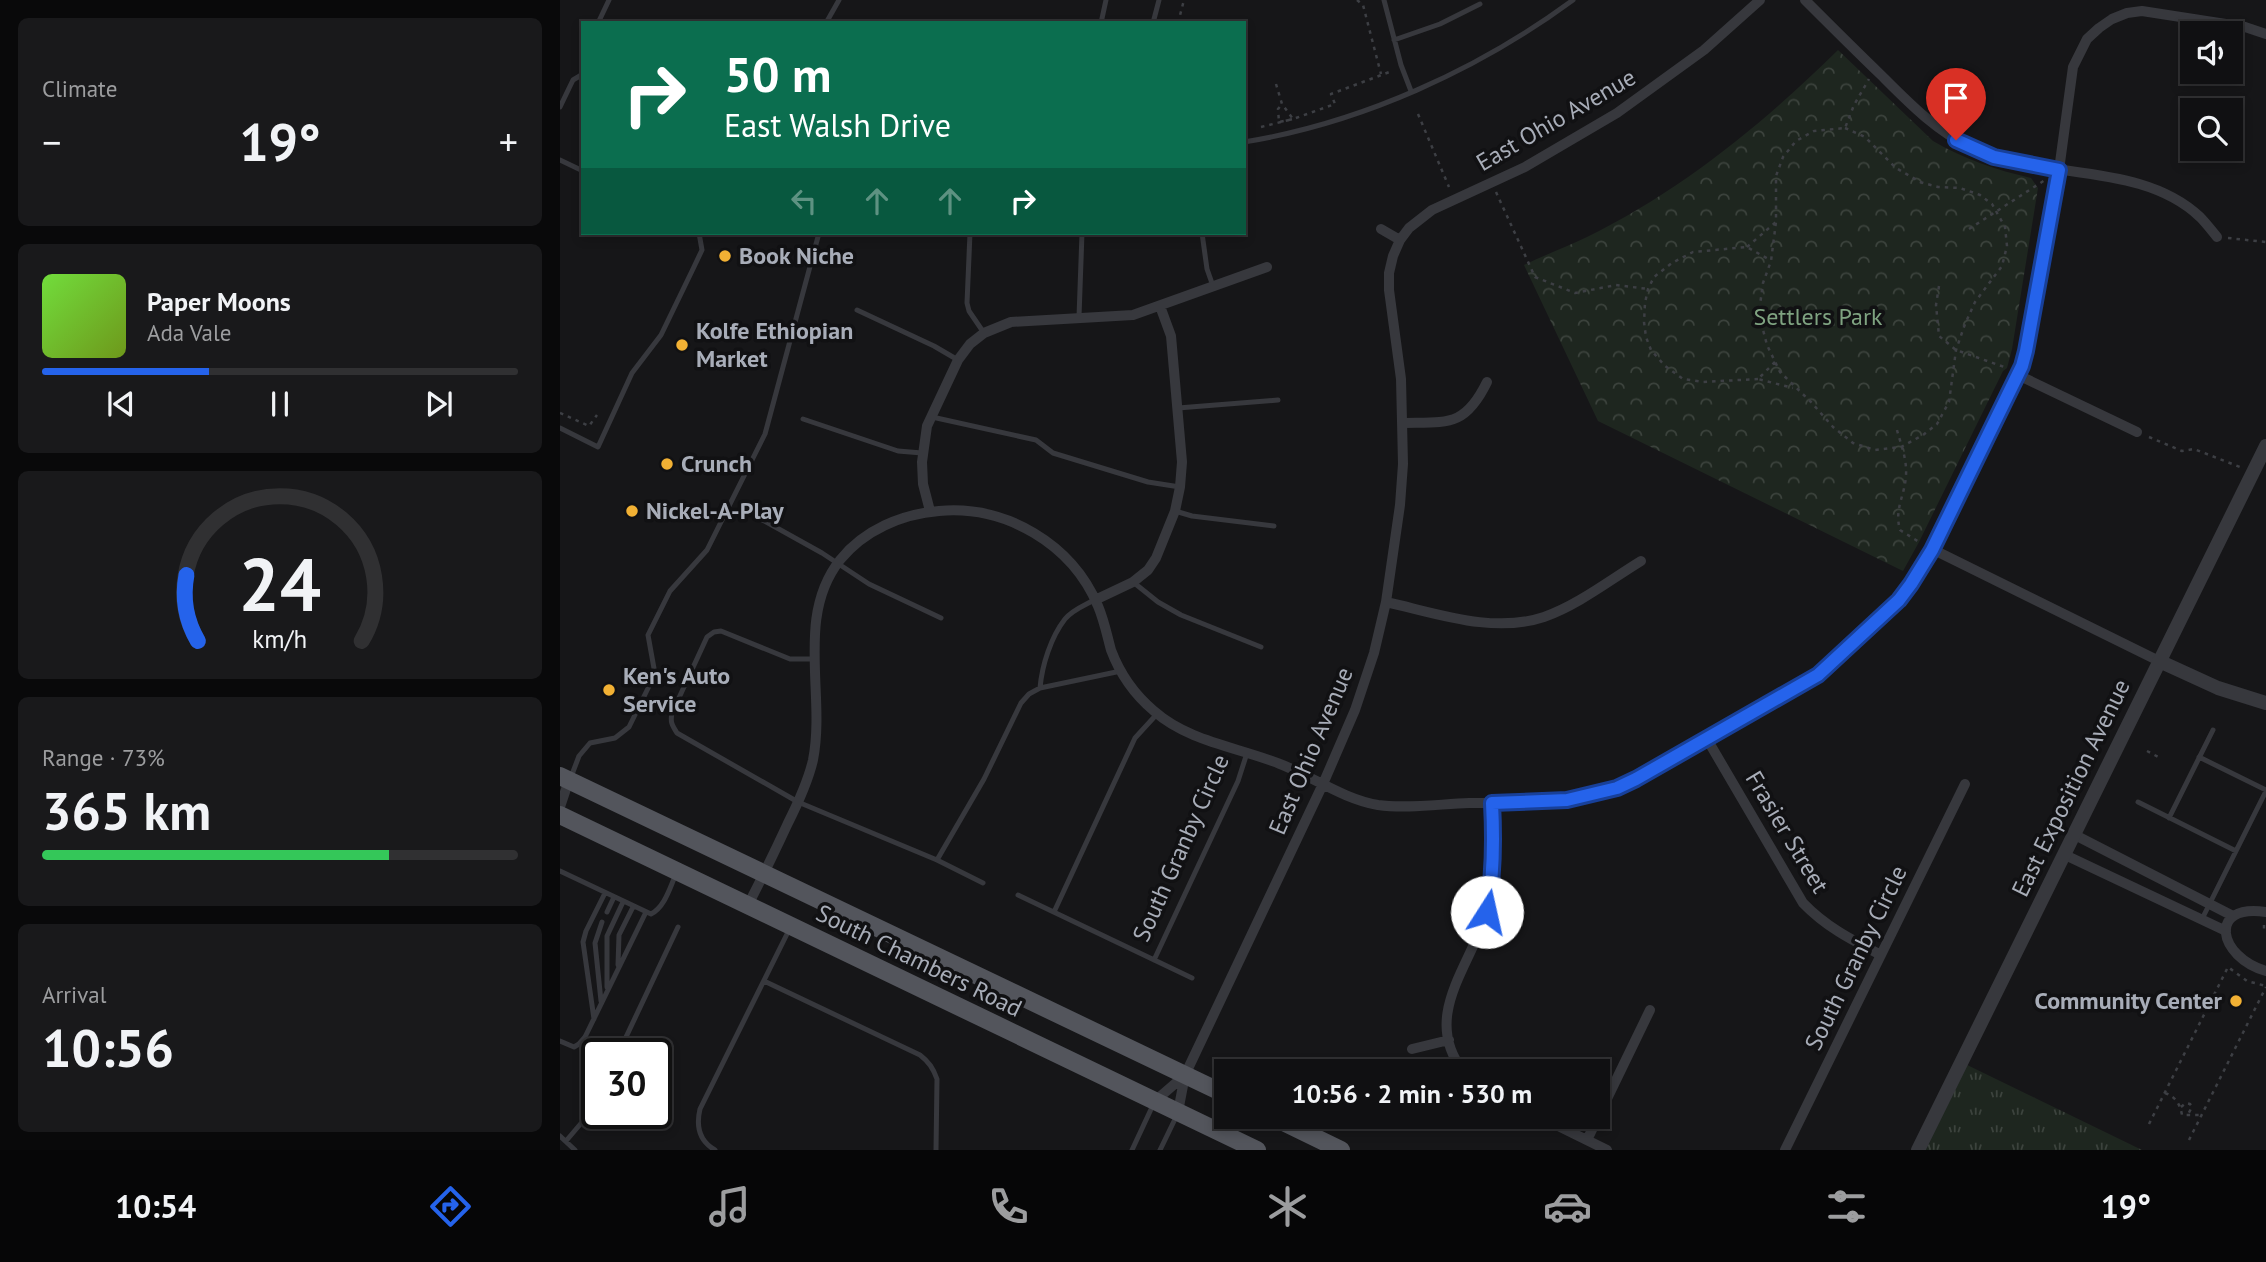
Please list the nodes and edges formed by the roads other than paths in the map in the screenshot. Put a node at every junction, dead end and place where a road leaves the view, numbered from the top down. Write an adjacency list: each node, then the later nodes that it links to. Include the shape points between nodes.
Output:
1 (609, 0): 11 (lane)
2 (839, 0): 12 (lane)
3 (1106, 0): 13 (lane)
4 (1158, 0): 14 (lane)
5 (1384, 0): 16 (lane)
6 (1573, 0): 18 (lane, via 1510,41)
7 (1760, 0): 31 (street, East Ohio Avenue, via 1704,50 1629,106 1572,141 1432,210)
8 (1805, 0): 23 (street, via 1938,129 1994,157)
9 (1480, 4): 16 (lane)
10 (2159, 6): 15 (street); 23 (street, via 2112,19 2087,39 2079,52)
11 (599, 21)
12 (827, 21)
13 (1101, 21)
14 (1153, 21)
15 (2266, 34)
16 (1394, 40): 18 (lane)
17 (581, 75): 19 (lane, via 573,80)
18 (1411, 91): 20 (lane, via 1311,126)
19 (560, 107)
20 (1246, 142)
21 (560, 160): 22 (lane)
22 (581, 170)
23 (2059, 170): 30 (street, via 2147,186 2181,203); 39 (street)
24 (1381, 229): 31 (street)
25 (699, 235): 46 (lane, via 702,250 658,340 632,373 598,447)
26 (818, 235): 73 (lane, via 765,435 708,550 670,591 648,635 655,674 629,727 615,738 590,743)
27 (970, 235): 37 (lane, via 967,303)
28 (1082, 235): 36 (lane)
29 (1202, 235): 33 (lane)
30 (2217, 237)
31 (1400, 240): 45 (street, East Ohio Avenue, via 1389,273 1389,290)
32 (1267, 267): 33 (street)
33 (1213, 286): 34 (street)
34 (1160, 306): 36 (street, via 1133,315); 42 (street, via 1171,336)
35 (857, 310): 38 (lane)
36 (1079, 318): 37 (street, via 1011,322)
37 (984, 333): 38 (street)
38 (958, 360): 43 (street)
39 (2018, 375): 47 (street); 55 (street)
40 (1487, 382): 45 (street, via 1463,416 1442,422)
41 (1278, 400): 42 (lane)
42 (1178, 408): 50 (street)
43 (931, 416): 49 (street); 50 (lane, via 1036,440 1053,453)
44 (803, 419): 49 (lane, via 898,451)
45 (1403, 423): 60 (street, East Ohio Avenue, via 1400,505)
46 (560, 428)
47 (2137, 432)
48 (2266, 446): 64 (street, East Exposition Avenue)
49 (922, 453): 51 (street)
50 (1180, 487): 52 (street)
51 (930, 511): 57 (street, via 887,524 852,547); 59 (street, via 976,512 1023,526 1057,549)
52 (1175, 511): 54 (lane); 58 (street, via 1156,558)
53 (759, 518): 57 (lane)
54 (1274, 526)
55 (1932, 550): 64 (street); 70 (street, via 1899,600 1835,662)
56 (1641, 561): 60 (street, via 1562,609 1523,622 1485,622)
57 (838, 563): 61 (lane, via 869,584); 63 (street, via 816,612)
58 (1133, 582): 59 (street); 62 (lane, via 1181,615)
59 (1095, 600): 65 (street); 66 (lane, via 1065,618 1047,654)
60 (1386, 602): 74 (street, East Ohio Avenue, via 1366,681)
61 (940, 618)
62 (1261, 646)
63 (816, 659): 77 (street, via 815,747); 77 (lane, via 790,659 714,632 707,637 670,720 677,733)
64 (2159, 661): 67 (street, via 2218,688); 83 (street, East Exposition Avenue)
65 (1121, 671): 66 (lane); 68 (street)
66 (1040, 688): 86 (lane, via 1021,703)
67 (2266, 703)
68 (1157, 714): 71 (street, via 1195,736); 100 (lane, via 1135,738)
69 (2213, 730): 72 (lane)
70 (1707, 739): 79 (street, via 1636,779 1597,794); 108 (street, Frasier Street, via 1803,903 1840,934)
71 (1247, 753): 74 (street); 109 (lane, South Granby Circle)
72 (2199, 757): 76 (lane); 82 (lane)
73 (565, 778): 80 (street); 89 (main road, South Chambers Road)
74 (1323, 783): 79 (street, via 1361,801 1384,805); 123 (street, East Ohio Avenue)
75 (1965, 784): 108 (street, South Granby Circle)
76 (2266, 790): 84 (lane)
77 (798, 802): 86 (lane); 89 (street)
78 (2138, 802): 82 (lane)
79 (1492, 803): 119 (street, via 1493,881 1487,912 1448,1006)
80 (560, 807)
81 (560, 815): 87 (main road, South Chambers Road)
82 (2169, 818): 84 (lane)
83 (2073, 834): 85 (street, East Exposition Avenue); 95 (street)
84 (2236, 851): 95 (lane)
85 (2063, 854): 103 (street); 142 (street, East Exposition Avenue)
86 (937, 860): 90 (lane)
87 (678, 871): 96 (main road, South Chambers Road); 99 (lane, via 659,908)
88 (560, 872): 91 (lane)
89 (764, 873): 96 (street); 123 (main road, South Chambers Road)
90 (983, 883)
91 (605, 893): 93 (lane); 117 (lane, via 583,942)
92 (1018, 895): 100 (lane)
93 (614, 897): 94 (lane); 98 (lane)
94 (623, 902): 97 (lane); 114 (lane, via 607,936)
95 (2209, 904): 102 (street); 103 (lane)
96 (748, 905): 106 (main road, South Chambers Road)
97 (633, 907): 99 (lane); 110 (lane, via 619,935)
98 (607, 912)
99 (646, 912): 110 (lane)
100 (1054, 912): 109 (lane)
101 (2265, 915): 102 (street, via 2253,910)
102 (2233, 916): 107 (street)
103 (2202, 919): 107 (street)
104 (602, 922): 115 (lane, via 595,943)
105 (678, 927): 118 (lane)
106 (790, 927): 113 (lane); 125 (main road, South Chambers Road)
107 (2226, 930): 111 (street, via 2235,954)
108 (1881, 955): 141 (street, South Granby Circle)
109 (1154, 960): 112 (lane)
110 (618, 969): 114 (lane)
111 (2266, 971)
112 (1192, 978)
113 (764, 981): 134 (lane, via 700,1109 700,1132); 135 (lane, via 927,1061 937,1079)
114 (607, 990): 115 (lane)
115 (601, 1004): 117 (lane)
116 (1650, 1010): 131 (street)
117 (594, 1019): 120 (lane, via 579,1044)
118 (626, 1038)
119 (1449, 1040): 121 (street); 122 (street)
120 (560, 1041)
121 (1412, 1049)
122 (1456, 1059)
123 (1185, 1075): 124 (main road, South Chambers Road); 125 (street, East Ohio Avenue); 126 (street, East Ohio Avenue)
124 (1214, 1089)
125 (1155, 1101): 126 (main road, South Chambers Road); 136 (lane)
126 (1178, 1112): 137 (lane); 138 (main road, South Chambers Road)
127 (581, 1123): 132 (lane)
128 (1298, 1129): 139 (main road)
129 (1565, 1129): 131 (street)
130 (560, 1136): 132 (lane)
131 (1587, 1140): 140 (street)
132 (566, 1141): 133 (lane)
133 (575, 1150)
134 (715, 1150)
135 (936, 1150)
136 (1132, 1150)
137 (1160, 1150)
138 (1257, 1150)
139 (1341, 1150)
140 (1607, 1150)
141 (1785, 1150)
142 (1918, 1150)

